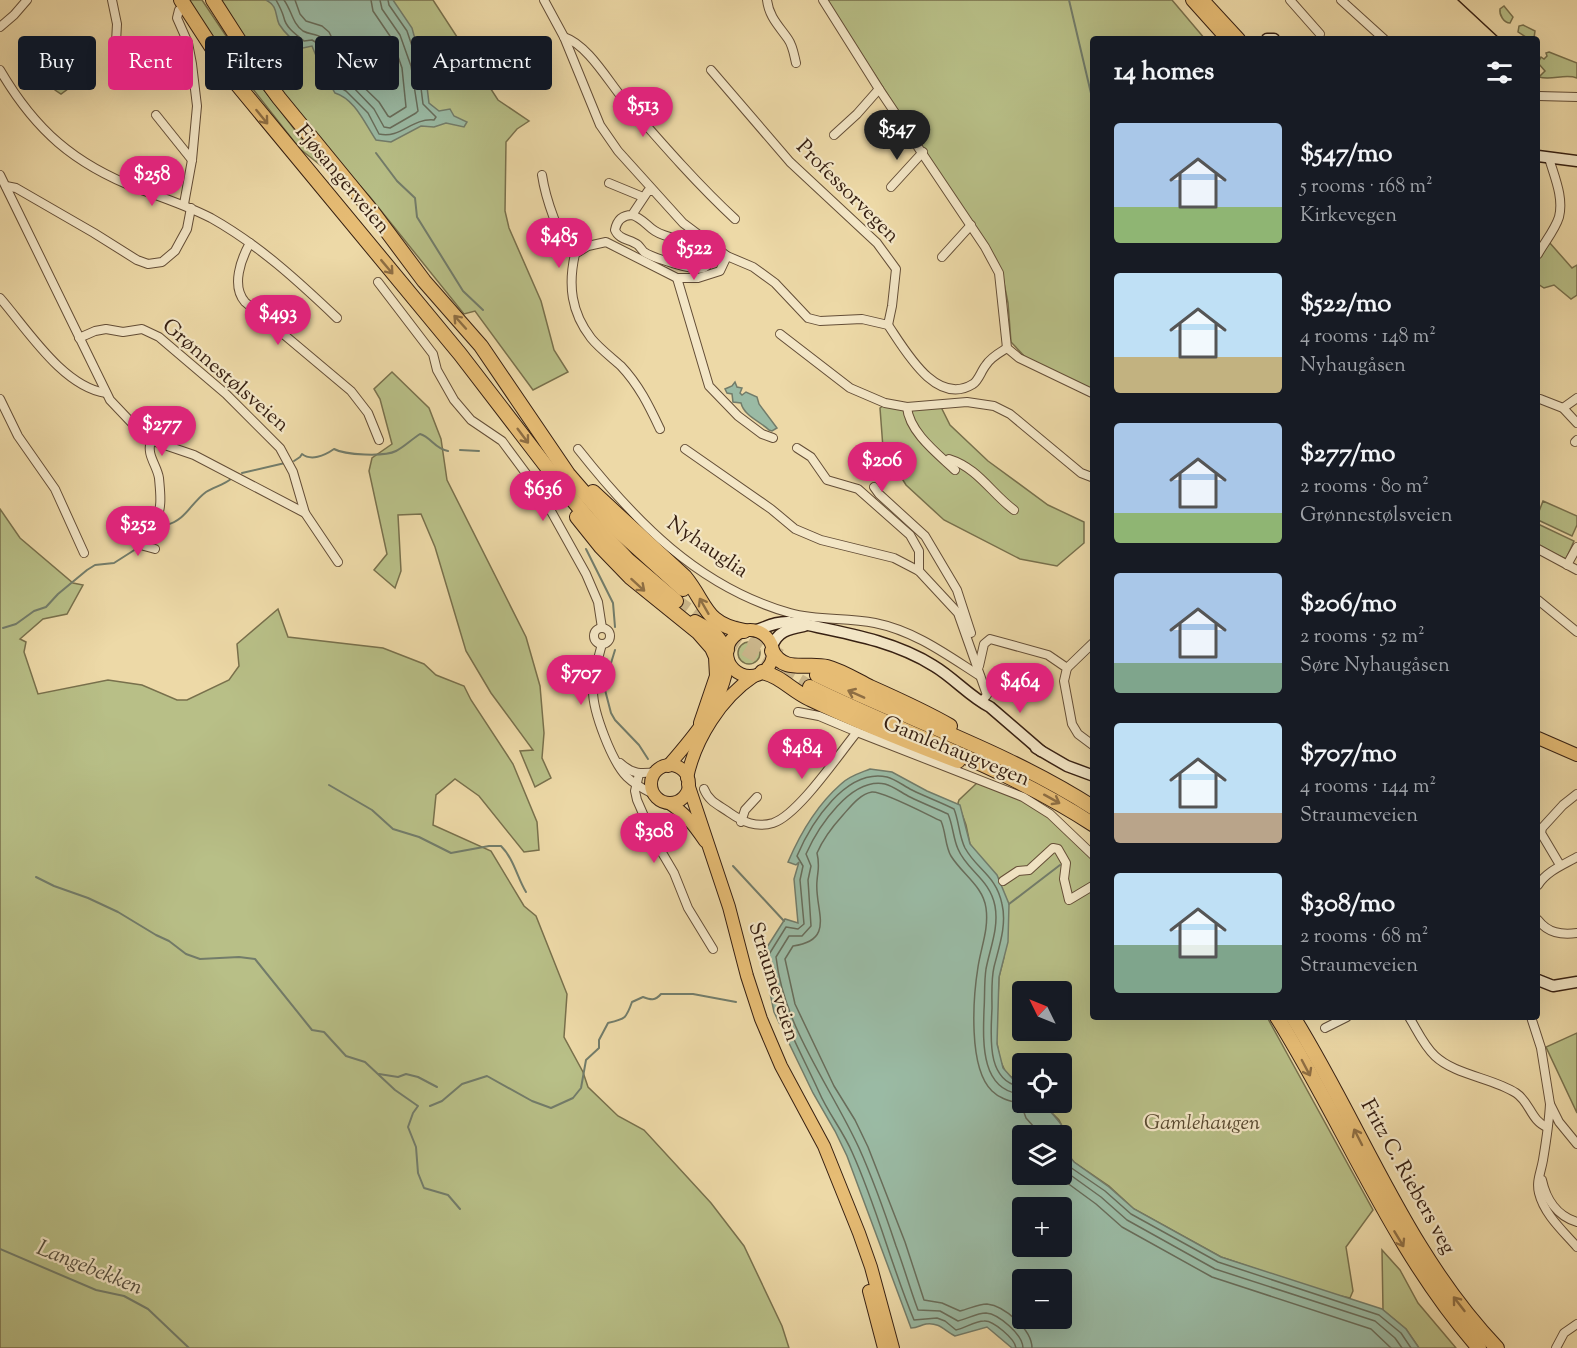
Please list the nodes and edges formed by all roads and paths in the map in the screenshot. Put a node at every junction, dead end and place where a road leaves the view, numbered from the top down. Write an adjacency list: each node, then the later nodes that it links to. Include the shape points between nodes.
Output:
1 (27, 0): 12 (street)
2 (112, 0): 14 (street)
3 (213, 0): 70 (highway, Fjøsangerveien, one-way to 3, via 482,346 424,281 279,98)
4 (544, 0): 18 (street)
5 (767, 0): 19 (street)
6 (823, 0): 22 (street)
7 (1192, 0): 15 (main road)
8 (1203, 0): 16 (main road)
9 (1290, 0): 13 (street)
10 (1341, 0): 17 (street)
11 (183, 3): 29 (street, via 177,18 188,43 196,91); 85 (highway, Fjøsangerveien, one-way to 85, via 258,112 480,379 600,547 630,577)
12 (0, 27)
13 (1320, 34)
14 (116, 36)
15 (1224, 36)
16 (1236, 36)
17 (1381, 36)
18 (564, 37): 36 (street, via 600,125); 40 (street, via 587,54 709,195)
19 (796, 63)
20 (711, 70): 51 (street, Professorvegen, via 790,162 877,243 896,269)
21 (1, 72): 38 (street, via 36,123 69,153 93,169)
22 (879, 89): 26 (street); 27 (street)
23 (1540, 96): 24 (street)
24 (1577, 97)
25 (156, 115): 29 (street)
26 (834, 135)
27 (923, 152): 35 (street); 41 (street)
28 (1543, 157): 30 (main road); 43 (street, via 1558,187 1560,206 1557,222)
29 (192, 160): 38 (street)
30 (1577, 160)
31 (0, 175): 34 (street, Grønnestølsveien)
32 (542, 175): 44 (street, via 561,232)
33 (609, 183): 37 (street)
34 (6, 186): 38 (street, via 148,264 162,262 175,251 187,229); 53 (street, Grønnestølsveien)
35 (891, 187)
36 (653, 191): 37 (street); 45 (street, via 683,223)
37 (643, 197): 39 (street)
38 (188, 206): 42 (street)
39 (632, 214): 39 (street, via 620,219 615,230 618,236 637,244 646,253 676,264 699,269 710,262 704,248 657,233)
40 (735, 219)
41 (971, 225): 46 (street); 54 (street, via 999,273)
42 (250, 243): 50 (street, via 293,276); 65 (street, via 237,280 242,298 351,391 368,413)
43 (1540, 251)
44 (575, 254): 47 (street, via 606,242); 63 (street, via 570,284 579,320 591,339 622,367 644,395)
45 (728, 256): 47 (street, via 720,271 698,278); 51 (street, via 776,283 808,318 862,319)
46 (942, 257)
47 (677, 278): 64 (street, via 709,386 738,416)
48 (378, 282): 105 (street, via 433,354 437,370 454,400 471,420 502,441 542,495 586,574 598,602 602,628 594,636 602,644 595,672 594,701 600,727)
49 (0, 298): 56 (street, via 63,370 95,391)
50 (337, 318)
51 (888, 325): 54 (street, via 921,372 951,390 974,383 988,362)
52 (780, 334): 60 (street, via 850,388 885,404)
53 (79, 338): 56 (street, Grønnestølsveien); 76 (street, Grønnestølsveien, via 106,329 142,329 159,337 276,443 293,472)
54 (1007, 348): 55 (street, via 1019,358)
55 (1090, 392)
56 (106, 393): 66 (street, Grønnestølsveien)
57 (1577, 398): 61 (street)
58 (0, 399): 80 (street, via 18,436 55,489)
59 (1540, 399): 61 (street)
60 (907, 407): 71 (street, via 921,436); 73 (street, via 967,402 994,406 1010,414)
61 (1563, 408): 62 (street)
62 (1577, 423)
63 (660, 429)
64 (773, 438)
65 (379, 440)
66 (151, 441): 76 (street, Grønnestølsveien, via 194,455); 78 (street, via 150,453 159,476 160,507 141,540 144,546)
67 (578, 448): 97 (street, Nyhauglia, via 645,526 719,583 788,612 894,627)
68 (797, 448): 84 (street, via 811,457 827,480 858,489 910,535 919,551)
69 (685, 449): 84 (street, via 795,529 821,540 894,558)
70 (556, 458): 85 (highway); 88 (highway, one-way to 70, via 730,628 709,615 685,577)
71 (946, 462): 72 (street); 75 (street, via 949,459 961,463)
72 (955, 470)
73 (1090, 476)
74 (874, 487): 93 (street, via 925,536 957,590)
75 (1014, 510)
76 (305, 513): 81 (street, Grønnestølsveien)
77 (1577, 547): 82 (street)
78 (155, 549)
79 (1540, 550): 82 (street)
80 (84, 553)
81 (338, 562)
82 (1567, 565): 83 (street)
83 (1577, 570)
84 (919, 572): 93 (street, via 958,613)
85 (676, 600): 92 (highway, via 712,632); 100 (highway, via 716,657 717,676)
86 (1540, 602): 89 (street)
87 (807, 625): 88 (main road, via 784,622); 91 (main road, via 779,634); 98 (main road, via 859,635 922,659)
88 (749, 631): 91 (main road, via 764,635); 92 (main road, via 734,636)
89 (1577, 632)
90 (1090, 646): 95 (street)
91 (772, 649): 96 (main road, via 770,663); 110 (highway, via 779,660 790,666 833,669 924,711)
92 (728, 656): 96 (main road, via 738,673); 100 (main road, via 721,692)
93 (975, 656): 94 (street)
94 (979, 666): 95 (street, via 984,644 990,639 1048,655); 97 (street)
95 (1067, 668): 103 (street, via 1064,681 1072,724)
96 (758, 674): 109 (highway, via 776,676 804,696 913,744 981,770); 111 (main road, via 736,690 716,716 696,749)
97 (980, 676): 98 (street, via 987,695)
98 (981, 702): 108 (main road, via 988,714 1013,735)
99 (798, 712): 101 (street, Gamlehaugvegen)
100 (701, 723): 106 (main road, via 689,742)
101 (857, 732): 119 (street, Gamlehaugvegen, via 783,818 762,824); 122 (street, Gamlehaugvegen, via 1023,797 1050,814)
102 (1540, 739): 104 (main road)
103 (1090, 743)
104 (1577, 755)
105 (617, 760): 107 (street); 112 (street)
106 (662, 768): 107 (street); 111 (main road, via 680,768); 115 (main road, via 651,783)
107 (639, 774): 112 (street)
108 (1090, 775)
109 (1009, 776): 110 (highway, one-way to 109, via 973,744 813,681); 120 (highway, one-way to 120)
110 (1044, 778): 118 (highway)
111 (688, 781): 117 (main road, via 685,795); 121 (main road, Straumeveien)
112 (636, 785): 115 (street); 130 (street, via 636,797 654,839)
113 (704, 789): 119 (street, via 708,799)
114 (1577, 794): 124 (street, via 1542,828 1541,833)
115 (655, 795): 117 (main road)
116 (757, 797): 119 (street, via 745,810)
117 (669, 803): 121 (main road, Straumeveien, via 690,819)
118 (1090, 806)
119 (741, 822)
120 (1090, 823)
121 (708, 845): 140 (main road, Straumeveien, via 761,1019)
122 (1090, 852)
123 (1577, 857): 124 (street)
124 (1560, 865): 126 (street)
125 (1003, 882): 127 (street, via 1018,871 1029,870 1053,848 1058,849 1066,863 1064,879 1069,900)
126 (1540, 882)
127 (1090, 887)
128 (1540, 922): 129 (street, via 1550,931)
129 (1577, 933)
130 (713, 949)
131 (1540, 981): 132 (main road, via 1553,986)
132 (1577, 982)
133 (1279, 1020): 149 (highway, Fritz C. Riebers veg, one-way to 149, via 1403,1245 1447,1310)
134 (1295, 1020): 150 (highway, Fritz C. Riebers veg, one-way to 134, via 1424,1254)
135 (1341, 1020): 138 (street)
136 (1411, 1020): 141 (street, via 1436,1057 1517,1094 1534,1118)
137 (1532, 1020): 139 (street)
138 (1325, 1028)
139 (1550, 1104): 141 (street); 142 (street)
140 (811, 1126): 147 (main road, Straumeveien, via 853,1236); 148 (main road, Straumeveien, via 824,1146 859,1233)
141 (1547, 1128): 143 (street)
142 (1577, 1144)
143 (1540, 1173): 144 (street, via 1552,1204 1565,1217); 145 (street, via 1538,1187 1545,1208)
144 (1577, 1221)
145 (1577, 1247)
146 (1577, 1324): 151 (street, via 1564,1333)
147 (884, 1348)
148 (893, 1348)
149 (1479, 1348)
150 (1497, 1348)
151 (1556, 1348)

